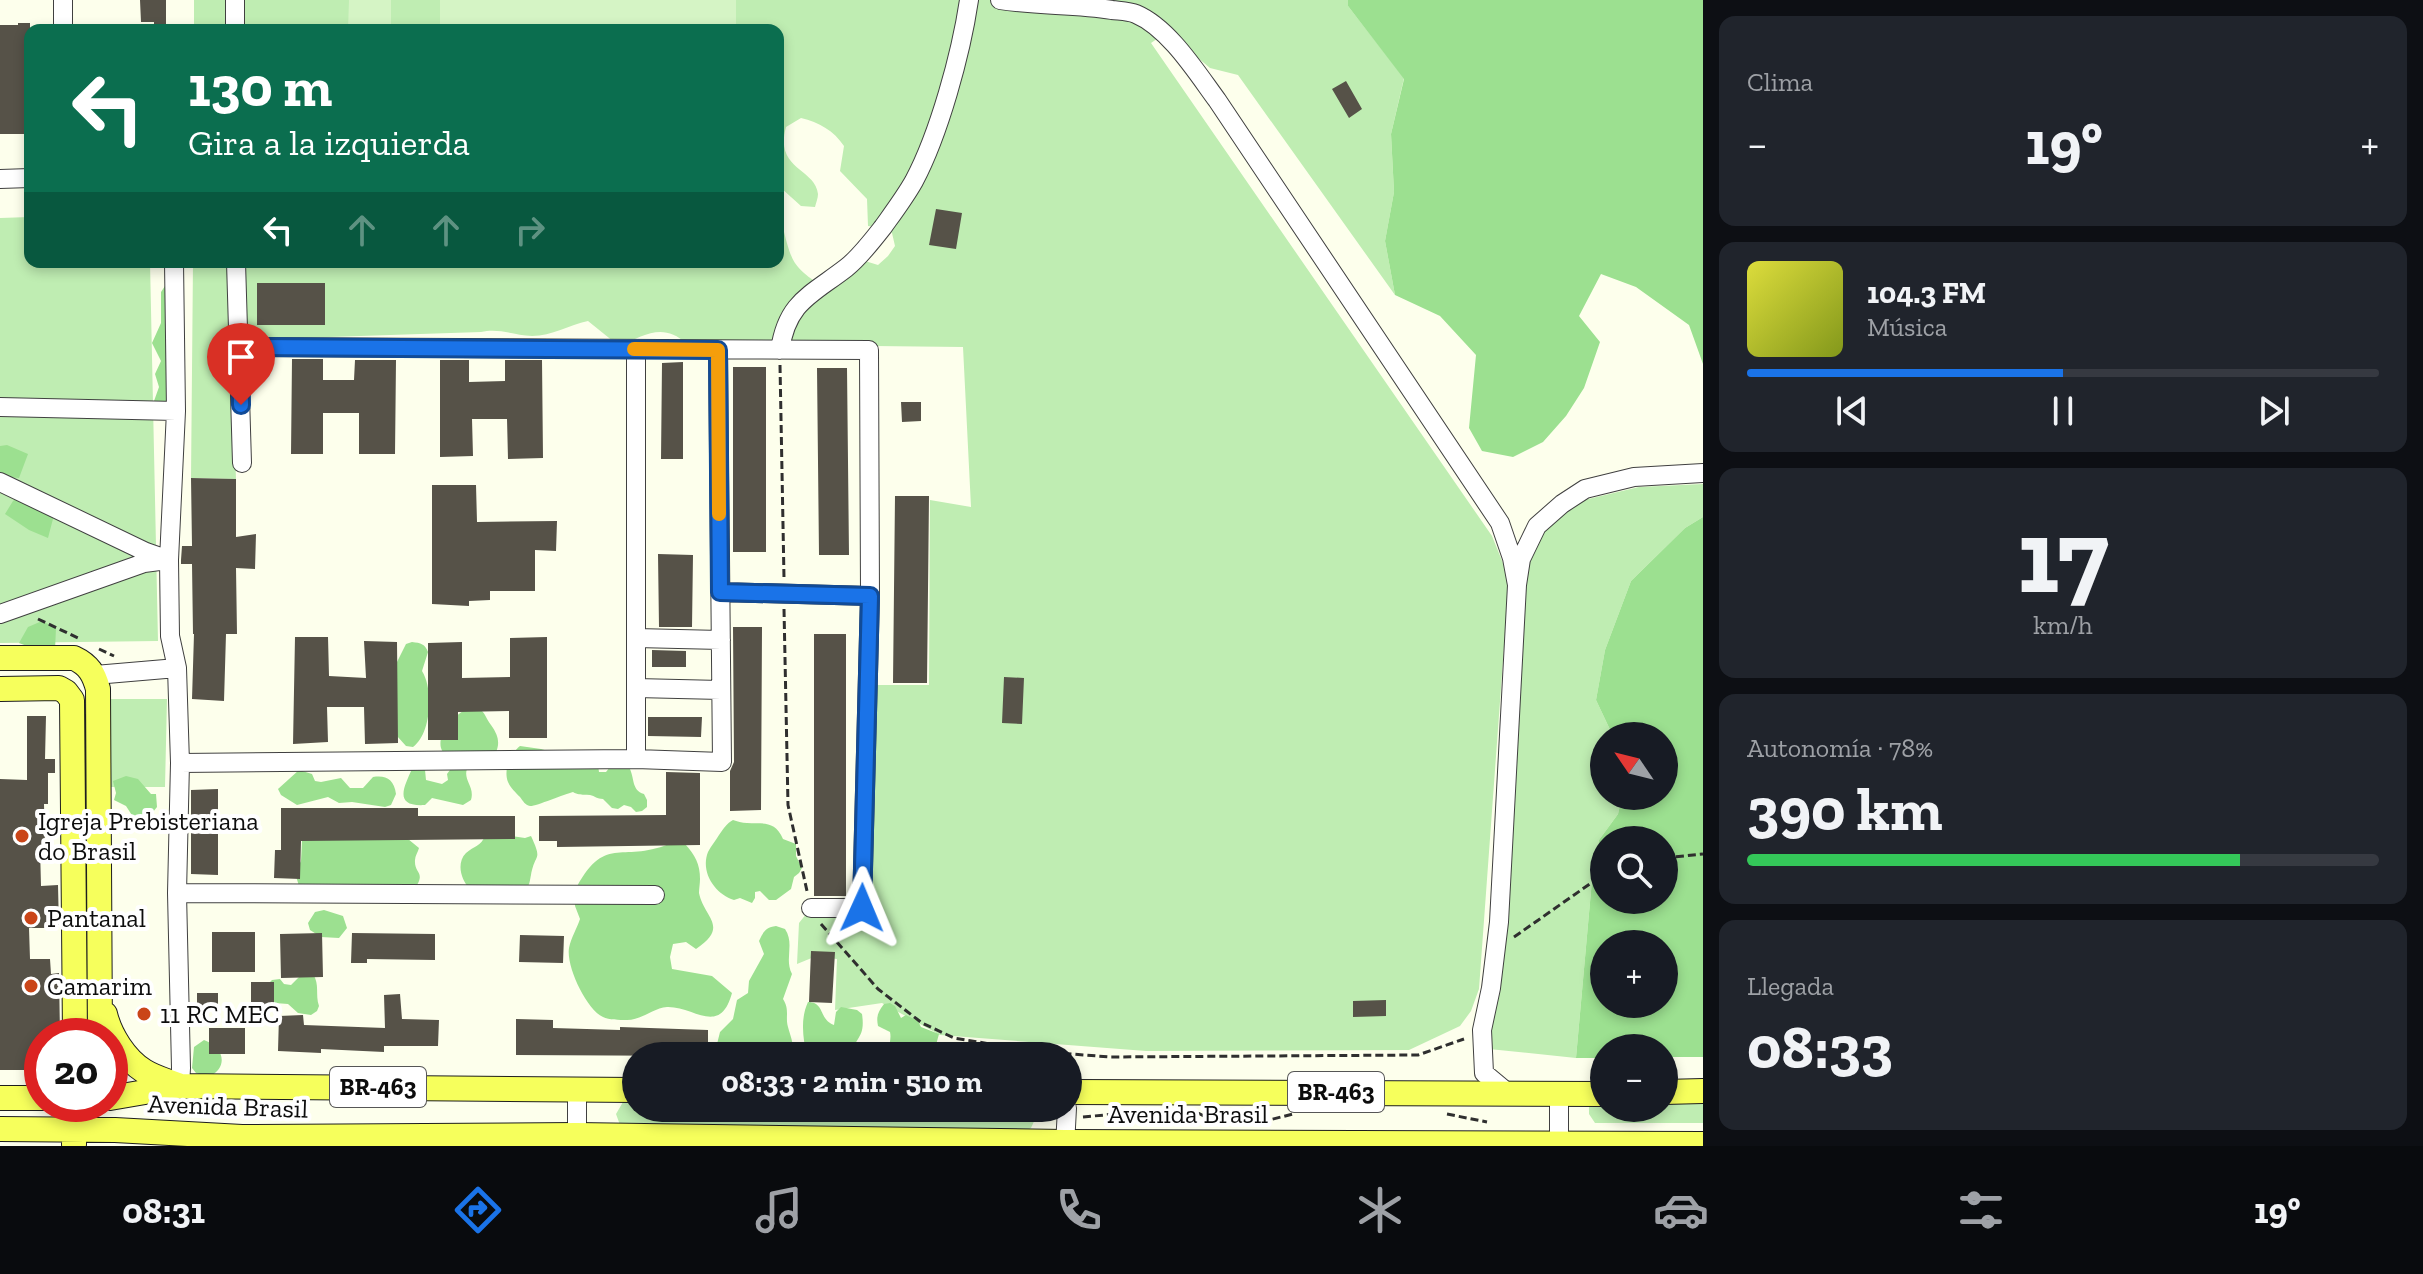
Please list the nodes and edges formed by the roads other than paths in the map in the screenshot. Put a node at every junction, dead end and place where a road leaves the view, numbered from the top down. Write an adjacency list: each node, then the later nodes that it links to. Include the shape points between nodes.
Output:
1 (63, 0): 5 (street)
2 (235, 0): 6 (street)
3 (969, 0): 14 (street, via 936,128 914,182 848,267 800,301 788,318)
4 (1000, 0): 20 (street, via 1135,14 1155,26 1187,59)
5 (63, 24)
6 (235, 24)
7 (24, 178): 8 (street)
8 (0, 179)
9 (174, 268): 16 (street)
10 (236, 268): 11 (street)
11 (240, 347): 12 (street); 17 (street)
12 (636, 349): 13 (street); 27 (street)
13 (718, 350): 14 (street); 24 (street)
14 (780, 350): 25 (street, via 869,350)
15 (0, 407): 16 (street)
16 (176, 411): 22 (street)
17 (242, 463)
18 (1703, 473): 21 (street, via 1634,477 1585,489)
19 (0, 482): 22 (street)
20 (1500, 523): 21 (street); 23 (street)
21 (1537, 526): 23 (street, via 1521,559)
22 (169, 560): 26 (street, via 144,563); 30 (street, via 170,636)
23 (1517, 585): 43 (street, via 1498,948 1482,1030)
24 (720, 592): 25 (street); 28 (street)
25 (870, 596): 39 (street, via 862,908)
26 (8, 611)
27 (636, 638): 28 (street); 32 (street)
28 (721, 640): 34 (street)
29 (0, 658): 31 (main road, via 80,650)
30 (177, 668): 31 (street); 36 (street)
31 (95, 675): 40 (main road)
32 (636, 688): 34 (street); 35 (street)
33 (0, 689): 41 (main road, via 59,688 72,700)
34 (721, 690): 35 (street, via 722,762)
35 (636, 759): 36 (street)
36 (180, 763): 37 (street)
37 (177, 893): 38 (street); 44 (street)
38 (655, 895)
39 (811, 908)
40 (99, 991): 42 (main road); 44 (main road, via 118,1044 144,1071)
41 (75, 1018)
42 (100, 1018)
43 (1482, 1069): 50 (street); 51 (street)
44 (180, 1086): 45 (main road, Avenida Brasil / BR-463); 53 (main road, Avenida Brasil / BR-463)
45 (577, 1089): 46 (main road, Avenida Brasil / BR-463); 61 (street)
46 (622, 1090)
47 (1703, 1091): 49 (main road)
48 (1082, 1092): 50 (main road, Avenida Brasil / BR-463)
49 (1678, 1092)
50 (1460, 1093): 51 (main road, Avenida Brasil / BR-463)
51 (1508, 1093): 54 (main road, Avenida Brasil / BR-463)
52 (1590, 1094): 54 (main road, Avenida Brasil / BR-463)
53 (128, 1095)
54 (1559, 1095): 63 (street)
55 (0, 1098): 56 (main road)
56 (24, 1098)
57 (1066, 1128): 61 (main road, Avenida Brasil / BR-463); 63 (main road, Avenida Brasil / BR-463)
58 (0, 1129): 59 (main road, Avenida Brasil / BR-463)
59 (74, 1138): 60 (main road, Avenida Brasil / BR-463)
60 (104, 1138): 61 (main road, Avenida Brasil / BR-463)
61 (577, 1140)
62 (1703, 1144): 64 (main road, Avenida Brasil / BR-463)
63 (1559, 1145): 64 (main road, Avenida Brasil / BR-463)
64 (1633, 1146)

